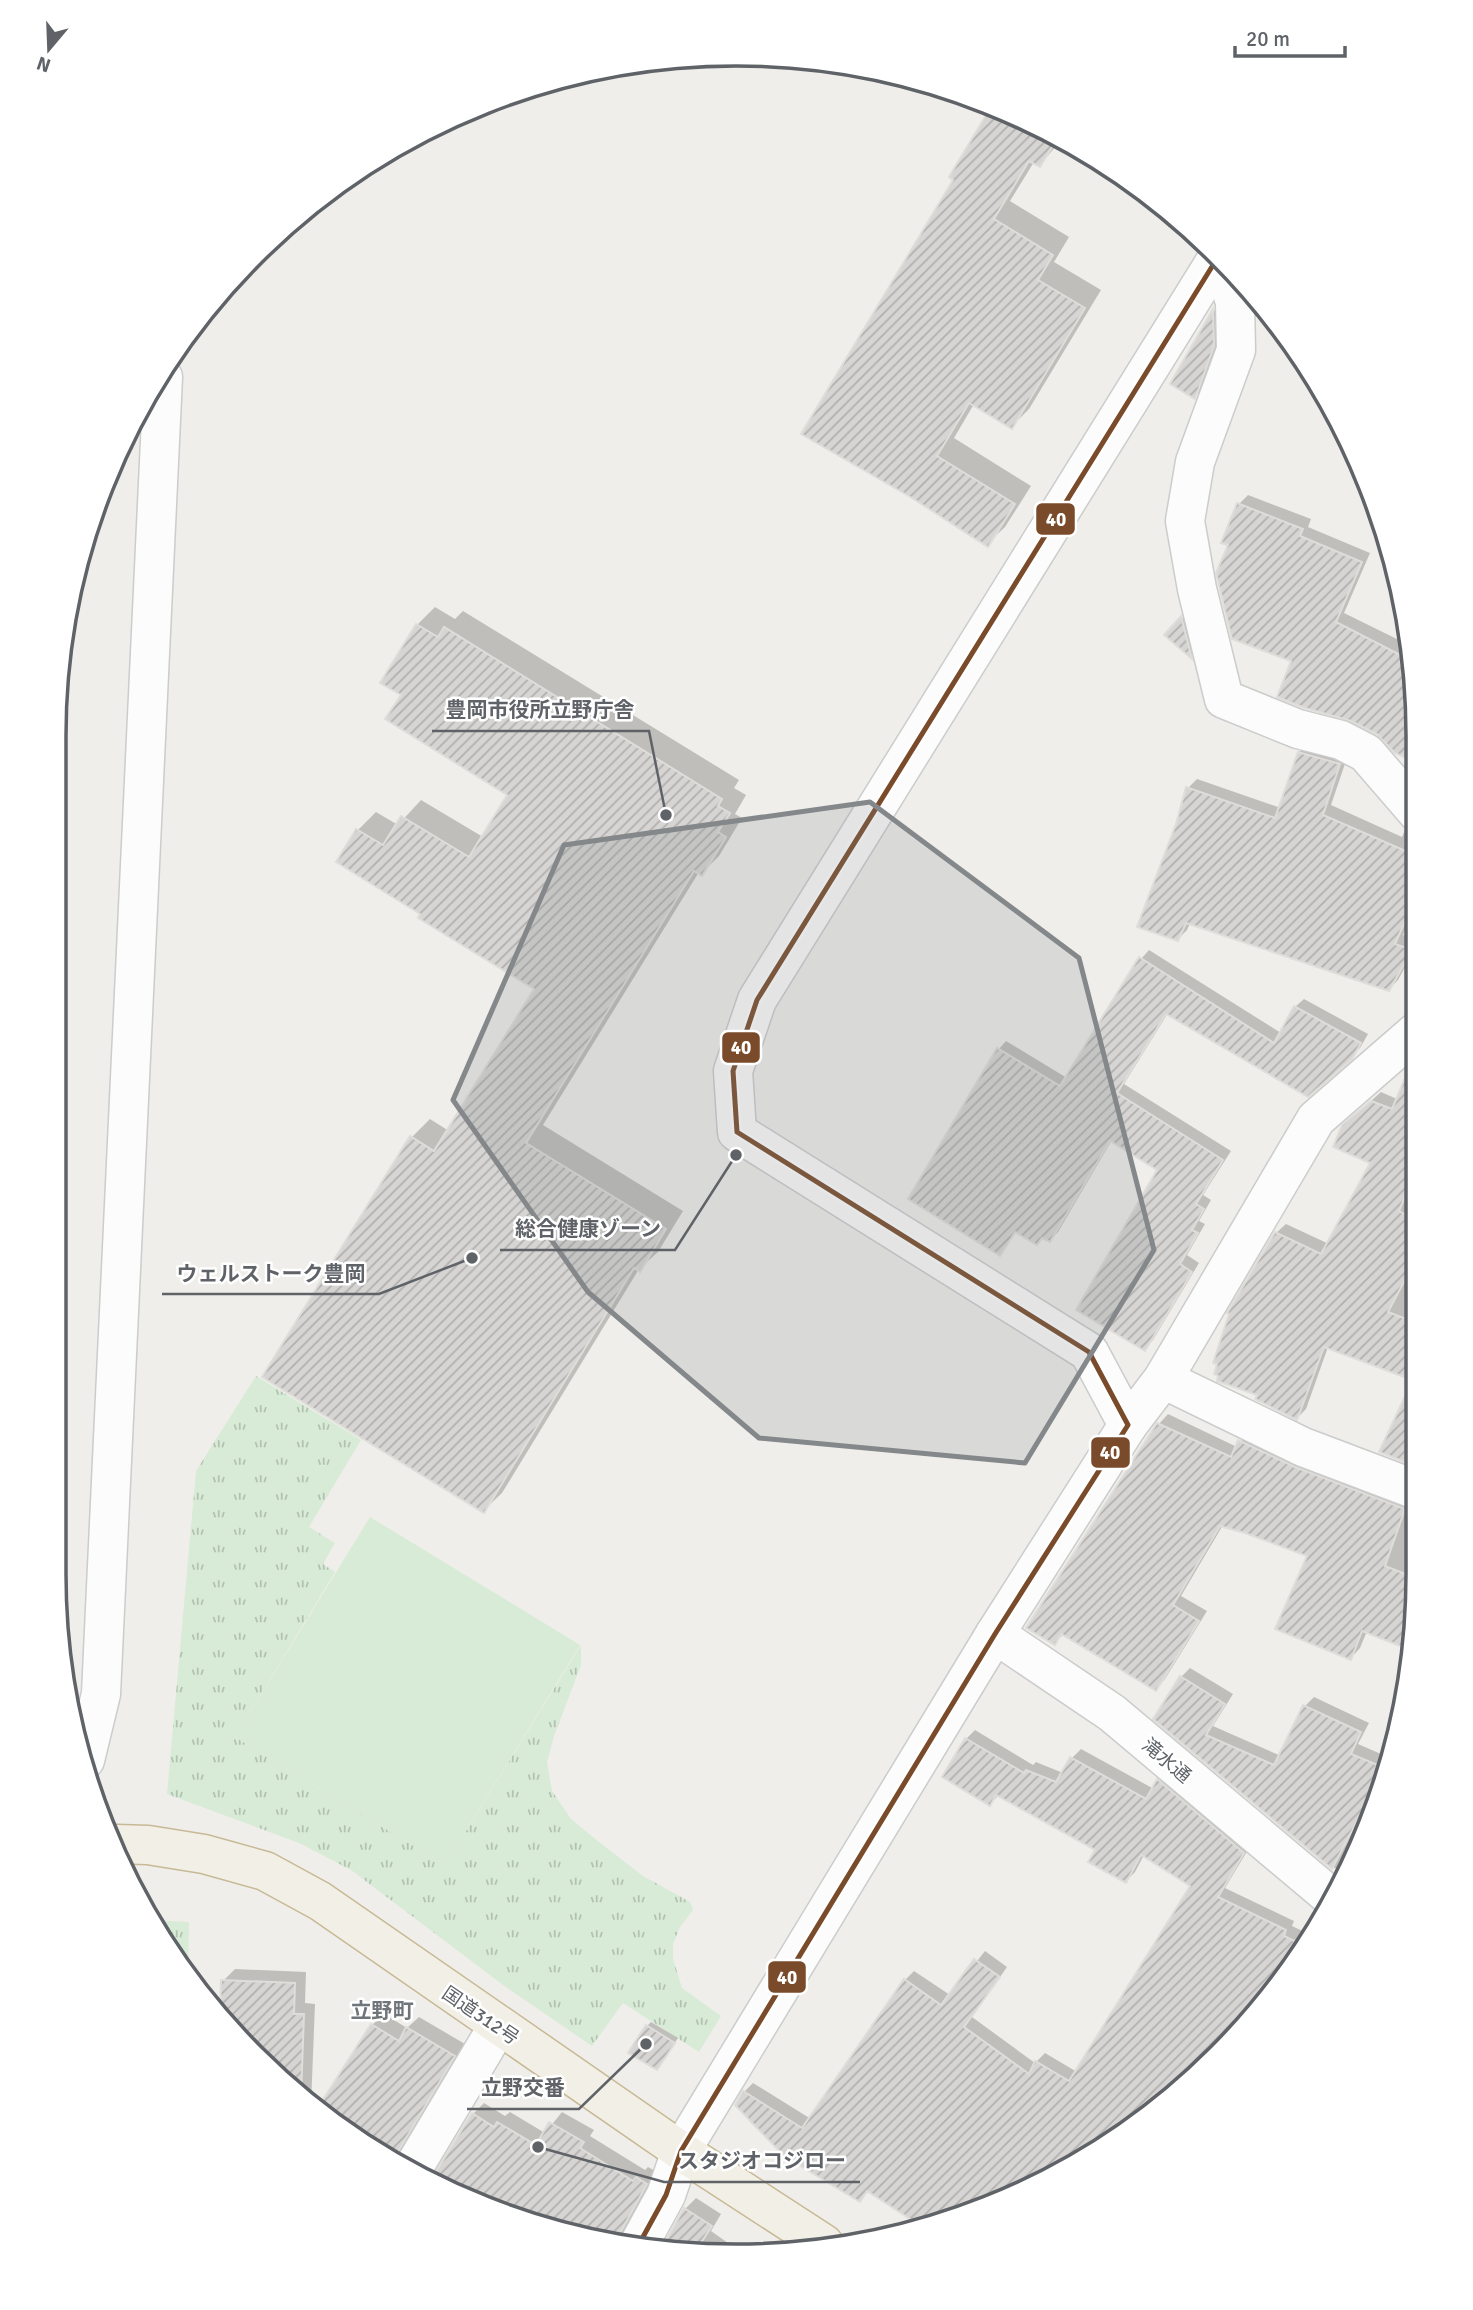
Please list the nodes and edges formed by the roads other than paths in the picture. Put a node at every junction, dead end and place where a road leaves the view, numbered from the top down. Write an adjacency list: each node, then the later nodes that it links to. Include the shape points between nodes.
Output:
1 (1213, 266): 7 (street, via 757,1000 733,1071 737,1132 1089,1352)
2 (1231, 285): 4 (street, via 1236,302 1236,350 1195,462 1185,521 1224,699 1366,753)
3 (162, 391): 10 (street, via 101,1694)
4 (1406, 799)
5 (1406, 1040): 6 (street, via 1316,1119)
6 (1163, 1379): 7 (street); 8 (street, via 1303,1447)
7 (1128, 1425): 9 (street)
8 (1406, 1486)
9 (995, 1634): 12 (street, 滝水通, via 1112,1713); 14 (street)
10 (89, 1745)
11 (124, 1844): 13 (highway, 国道312号, via 204,1854 265,1871 320,1901)
12 (1326, 1892)
13 (498, 2026): 14 (highway, 国道312号); 15 (street)
14 (681, 2151): 16 (street, via 666,2195); 17 (highway, 国道312号)
15 (417, 2162)
16 (643, 2237)
17 (816, 2239)

